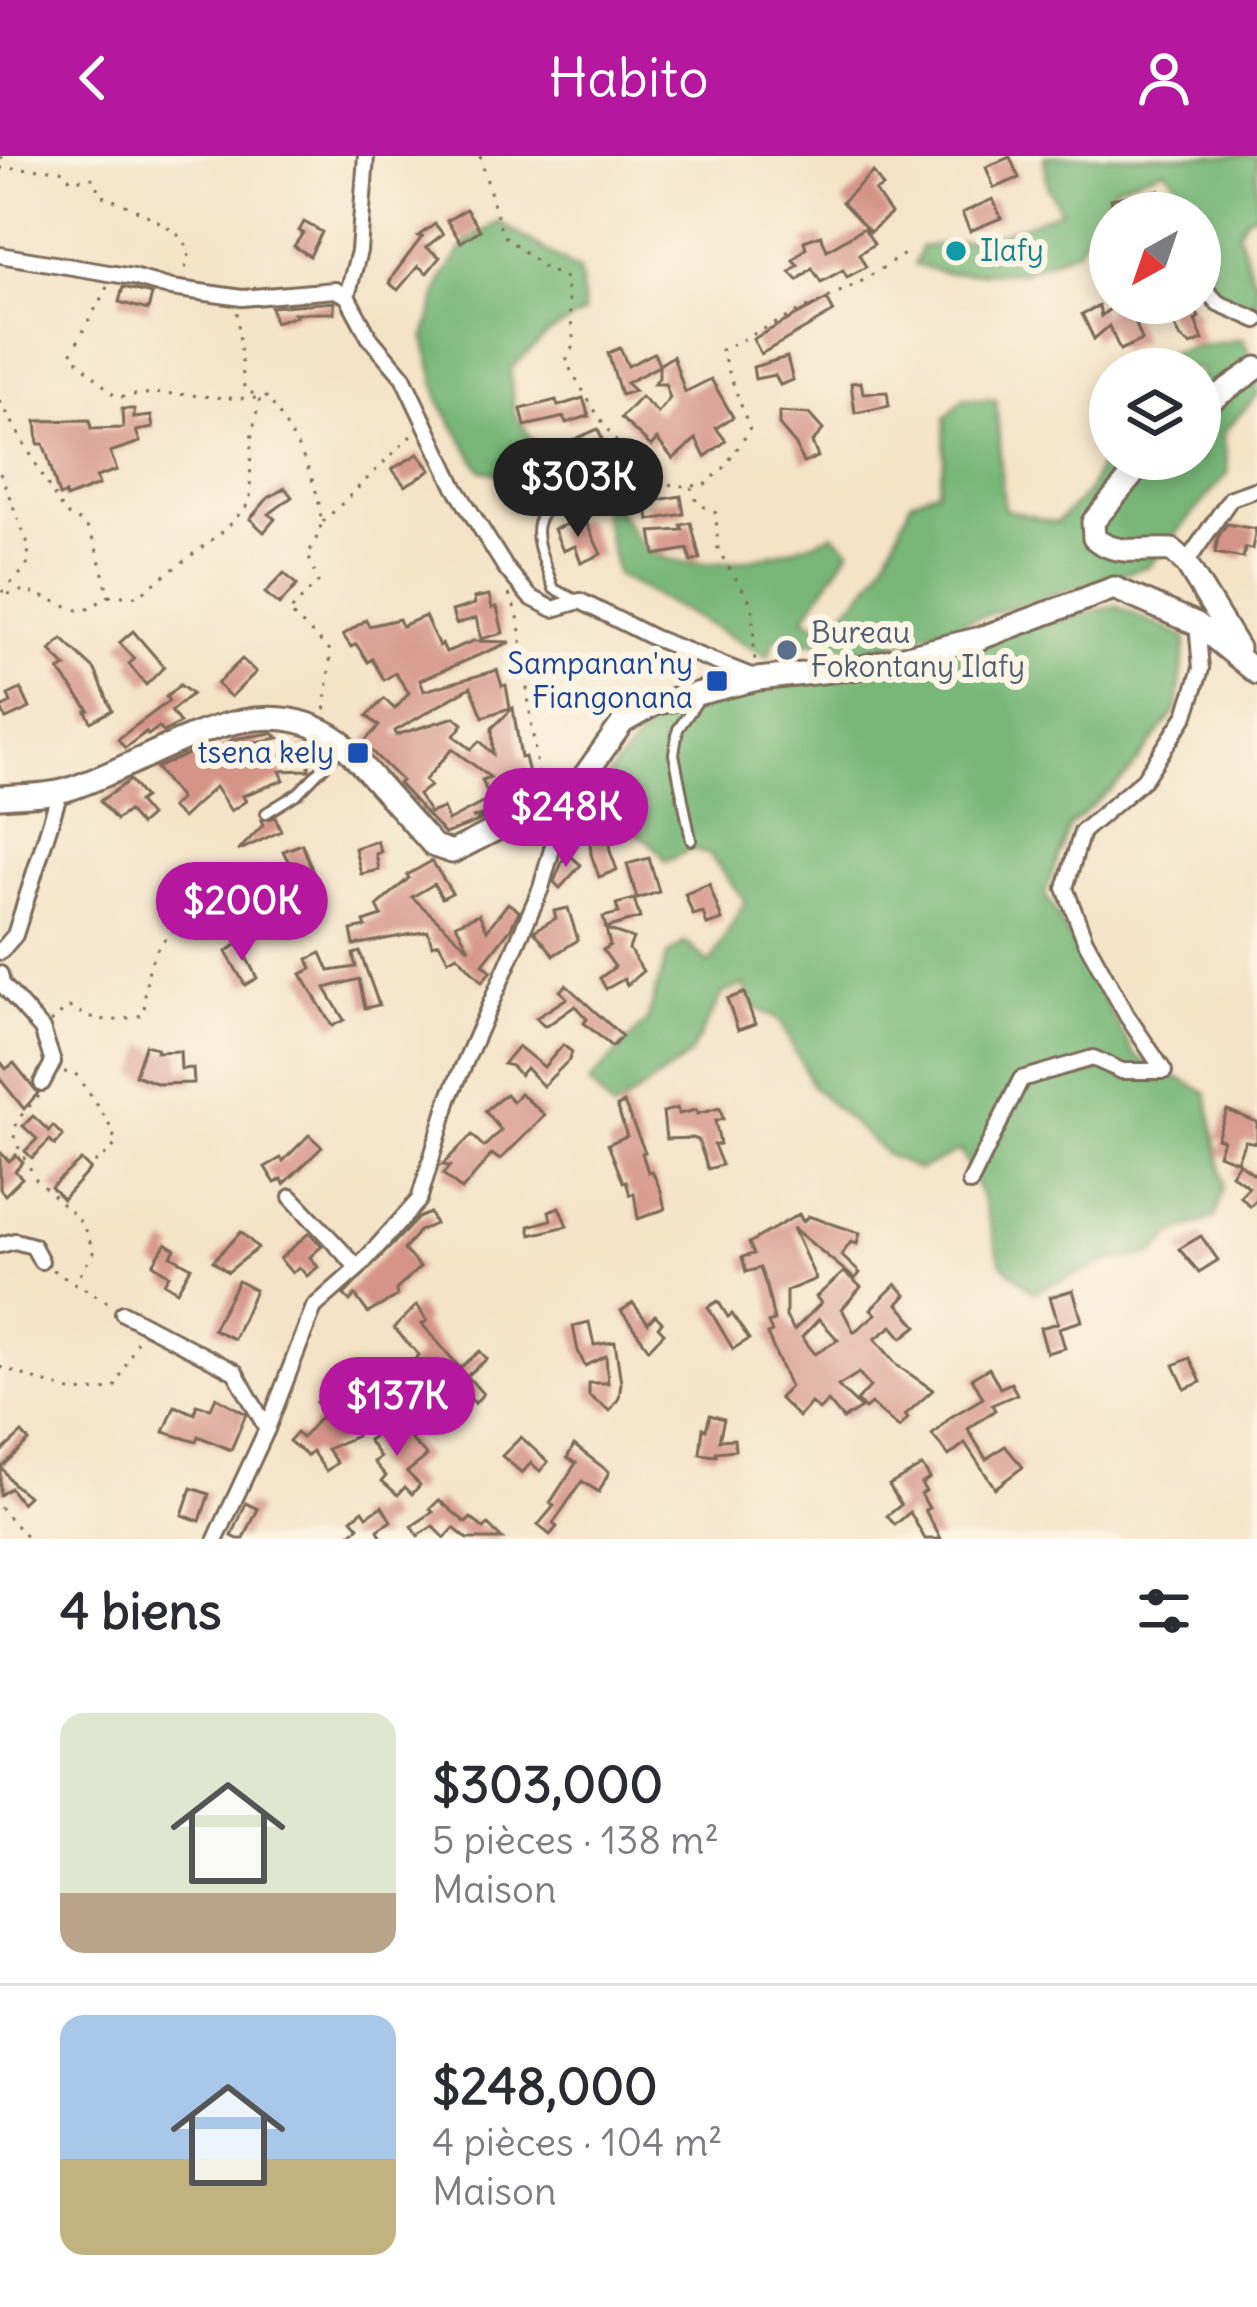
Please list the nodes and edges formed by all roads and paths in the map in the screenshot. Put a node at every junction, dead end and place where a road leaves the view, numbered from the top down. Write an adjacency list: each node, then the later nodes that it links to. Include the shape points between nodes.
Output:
1 (366, 156): 8 (street)
2 (480, 156): 20 (path, via 502,234 565,278 574,343 566,362 604,425 657,481)
3 (0, 168): 7 (path, via 94,178 100,195 142,209 187,244)
4 (906, 254): 20 (path, via 721,350 750,430 723,470 703,486)
5 (0, 255): 6 (street)
6 (116, 274): 7 (street); 14 (path, via 71,354 116,398)
7 (182, 290): 9 (street)
8 (347, 296): 9 (street, via 335,290); 16 (street, via 369,338 404,377)
9 (236, 297): 14 (path, via 244,388)
10 (1221, 304): 11 (street)
11 (1257, 320)
12 (1257, 368): 13 (street)
13 (1221, 393)
14 (260, 398): 22 (path, via 268,397 300,454); 26 (path, via 250,502 143,592)
15 (0, 401): 26 (path, via 64,513 86,525)
16 (422, 424): 22 (path); 27 (street, via 530,597 553,609)
17 (0, 473): 25 (path, via 29,546 27,568)
18 (585, 476): 27 (lane, via 542,509 533,535 554,589)
19 (1128, 480): 23 (street, via 1093,522 1094,538 1105,548 1172,550)
20 (690, 485): 30 (path, via 697,503 716,513 718,550 752,604)
21 (1257, 489): 23 (street, via 1232,498)
22 (322, 524): 32 (path, via 308,555 318,582 289,612 331,652)
23 (1186, 563): 29 (street)
24 (509, 594): 37 (path)
25 (0, 595): 26 (path, via 25,590 83,612)
26 (109, 596)
27 (580, 601): 30 (street)
28 (1197, 625): 29 (street); 30 (street, via 1114,588 981,638 858,668); 48 (street, via 1201,670 1186,715 1144,779 1082,832 1065,888 1085,940 1164,1071 1122,1071 1093,1058 1021,1079)
29 (1251, 667)
30 (758, 679): 31 (street)
31 (704, 693): 36 (street, via 655,704 623,722); 39 (lane, via 678,729 674,754)
32 (322, 728): 33 (street); 34 (street, via 278,719 226,723)
33 (344, 746): 37 (street, via 434,846 452,852); 38 (lane)
34 (60, 792): 35 (street); 41 (street)
35 (0, 797)
36 (565, 803): 37 (street); 52 (street, via 541,888 448,1099 419,1200)
37 (543, 811)
38 (266, 813)
39 (691, 840)
40 (249, 942): 44 (path, via 200,913 158,946 146,973 144,1013 118,1023 69,1007)
41 (2, 952)
42 (0, 974): 43 (street)
43 (4, 995): 44 (street)
44 (42, 1029): 45 (street)
45 (51, 1069): 46 (street); 47 (path, via 75,1073 111,1123 116,1144)
46 (42, 1083): 53 (path, via 14,1138 36,1179 82,1223 94,1251)
47 (91, 1162)
48 (970, 1183)
49 (291, 1197): 52 (street)
50 (0, 1245): 51 (street, via 32,1246)
51 (41, 1261): 53 (path)
52 (358, 1268): 56 (street, via 314,1307)
53 (74, 1285): 54 (path)
54 (130, 1316): 55 (path, via 139,1343 114,1389 73,1392); 56 (street, via 235,1372)
55 (0, 1367)
56 (267, 1429): 59 (street)
57 (0, 1507): 58 (path)
58 (28, 1539)
59 (216, 1539)

